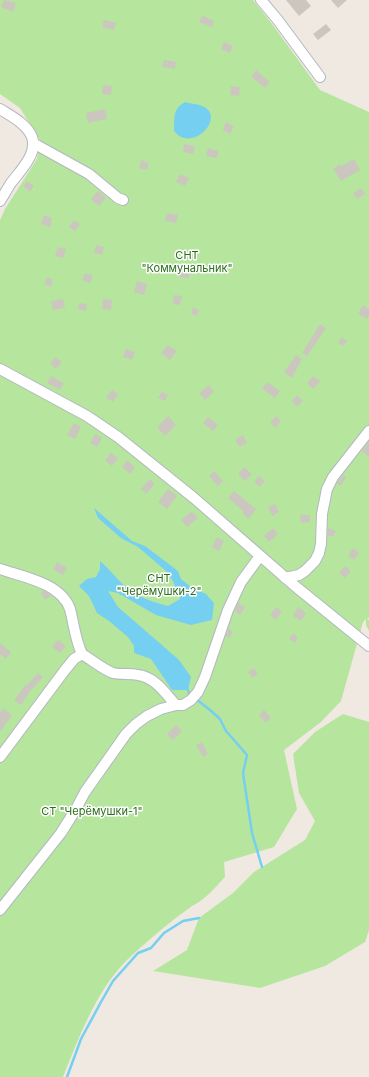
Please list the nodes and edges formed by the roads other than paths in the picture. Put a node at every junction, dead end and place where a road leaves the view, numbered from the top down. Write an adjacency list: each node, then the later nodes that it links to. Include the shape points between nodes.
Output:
1 (261, 0): 2 (street)
2 (320, 77)
3 (0, 108): 4 (street, via 26,128)
4 (33, 142): 5 (street, via 89,174); 6 (street, via 30,156)
5 (123, 200)
6 (0, 201)
7 (0, 369): 9 (street, via 87,416 118,437 194,498)
8 (369, 431): 11 (street, via 333,477 327,489 322,514 322,544 315,561 299,576)
9 (260, 556): 11 (street); 14 (street, via 241,582 228,610 198,692 183,705)
10 (0, 569): 13 (street, via 52,587 61,594 70,609)
11 (285, 578): 12 (street)
12 (369, 646)
13 (82, 654): 14 (street, via 114,673 139,675 153,681); 15 (street, via 65,670)
14 (176, 705): 16 (street, via 147,716 126,734 85,792 61,832)
15 (0, 757)
16 (0, 910)

